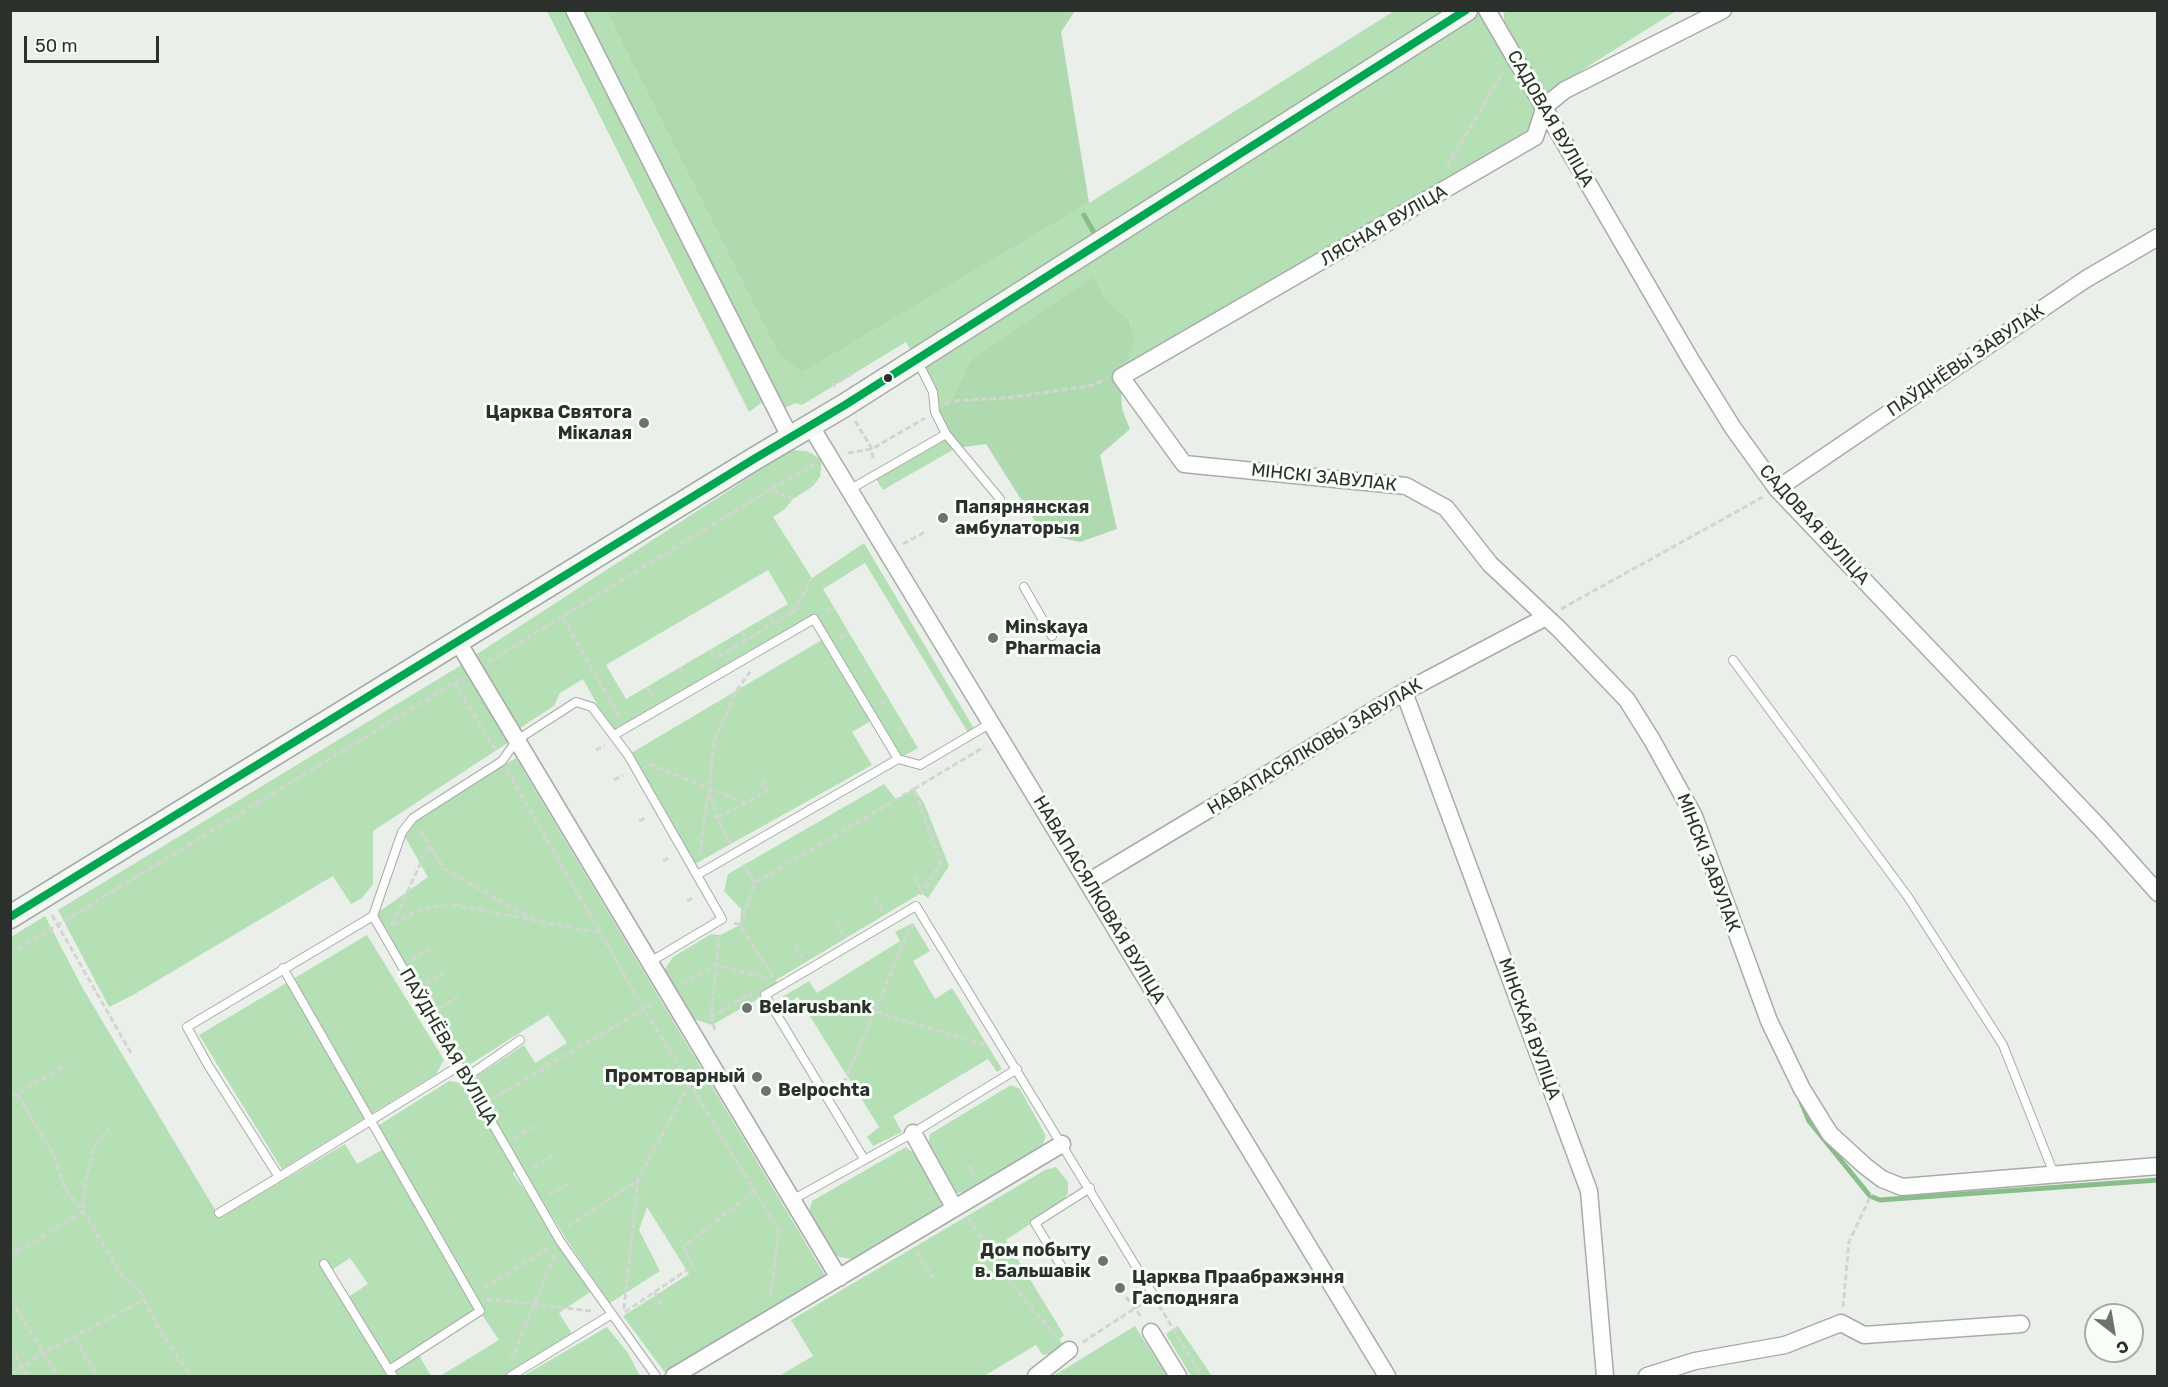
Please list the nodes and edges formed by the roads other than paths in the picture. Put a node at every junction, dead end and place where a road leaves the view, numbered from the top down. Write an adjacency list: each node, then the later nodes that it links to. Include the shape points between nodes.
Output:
1 (574, 10): 10 (street)
2 (1466, 10): 7 (main road)
3 (1487, 10): 5 (street, САДОВАЯ ВУЛІЦА)
4 (1723, 10): 5 (street, via 1565,90)
5 (1545, 106): 11 (street, ЛЯСНАЯ ВУЛІЦА, via 1535,136 1121,377); 12 (street, САДОВАЯ ВУЛІЦА, via 1692,362 1733,429)
6 (2157, 237): 12 (street, ПАЎДНЁВЫ ЗАВУЛАК, via 2086,279)
7 (916, 360): 8 (main road); 9 (lane, via 933,392 932,414)
8 (810, 425): 10 (main road); 13 (street, НАВАПАСЯЛКОВАЯ ВУЛІЦА)
9 (946, 434): 13 (lane); 14 (lane)
10 (790, 437): 18 (main road)
11 (1184, 464): 16 (street, МІНСКІ ЗАВУЛАК, via 1406,486 1446,507 1490,564)
12 (1778, 489): 27 (street, САДОВАЯ ВУЛІЦА)
13 (849, 490): 21 (street, НАВАПАСЯЛКОВАЯ ВУЛІЦА)
14 (999, 499)
15 (1024, 587): 17 (lane)
16 (1546, 617): 20 (street, НАВАПАСЯЛКОВЫ ЗАВУЛАК); 41 (street, МІНСКІ ЗАВУЛАК, via 1626,700 1664,759 1694,816 1769,1021 1802,1089 1830,1134 1882,1179 1902,1187)
17 (1052, 636)
18 (458, 642): 23 (street); 29 (main road)
19 (1733, 660): 41 (lane, via 1908,897 2003,1046)
20 (1404, 692): 26 (street, НАВАПАСЯЛКОВЫ ЗАВУЛАК); 62 (street, МІНСКАЯ ВУЛІЦА, via 1589,1191)
21 (992, 722): 24 (lane, via 920,765); 26 (street, НАВАПАСЯЛКОВАЯ ВУЛІЦА)
22 (614, 735): 23 (lane, via 592,706 576,702); 24 (lane, via 814,619); 25 (lane)
23 (518, 740): 28 (lane, via 502,761 413,818 402,832); 30 (street)
24 (898, 759): 25 (lane)
25 (697, 875): 30 (lane, via 722,919)
26 (1088, 882): 61 (street, НАВАПАСЯЛКОВАЯ ВУЛІЦА)
27 (2157, 893)
28 (372, 916): 31 (lane); 33 (lane, ПАЎДНЁВАЯ ВУЛІЦА)
29 (10, 917)
30 (650, 962): 44 (street)
31 (283, 968): 36 (lane); 42 (lane, via 187,1027)
32 (520, 1040): 35 (lane)
33 (459, 1066): 35 (lane, ПАЎДНЁВАЯ ВУЛІЦА); 36 (lane)
34 (1017, 1069): 37 (lane); 38 (lane); 39 (lane, via 916,906 765,995)
35 (465, 1078): 51 (lane, ПАЎДНЁВАЯ ВУЛІЦА, via 561,1241)
36 (373, 1121): 42 (lane); 55 (lane, via 480,1311)
37 (913, 1133): 39 (lane); 45 (street)
38 (1062, 1144): 43 (lane); 45 (street)
39 (864, 1159): 44 (lane)
40 (2157, 1166): 41 (street, МІНСКІ ЗАВУЛАК)
41 (2054, 1174)
42 (279, 1178): 46 (lane)
43 (1090, 1188): 48 (lane, via 1035,1223); 50 (lane)
44 (792, 1200): 49 (street)
45 (954, 1207): 49 (street)
46 (219, 1213)
47 (324, 1264): 55 (lane)
48 (1063, 1269)
49 (838, 1278): 58 (street)
50 (1154, 1296)
51 (612, 1314): 56 (lane); 57 (lane, ПАЎДНЁВАЯ ВУЛІЦА)
52 (2020, 1324): 63 (street, via 1864,1335 1841,1323 1785,1345 1695,1361)
53 (1151, 1332): 60 (street)
54 (1069, 1350): 59 (street)
55 (391, 1373)
56 (510, 1377)
57 (656, 1377)
58 (674, 1377)
59 (1036, 1377)
60 (1178, 1377)
61 (1387, 1377)
62 (1605, 1377)
63 (1647, 1377)

